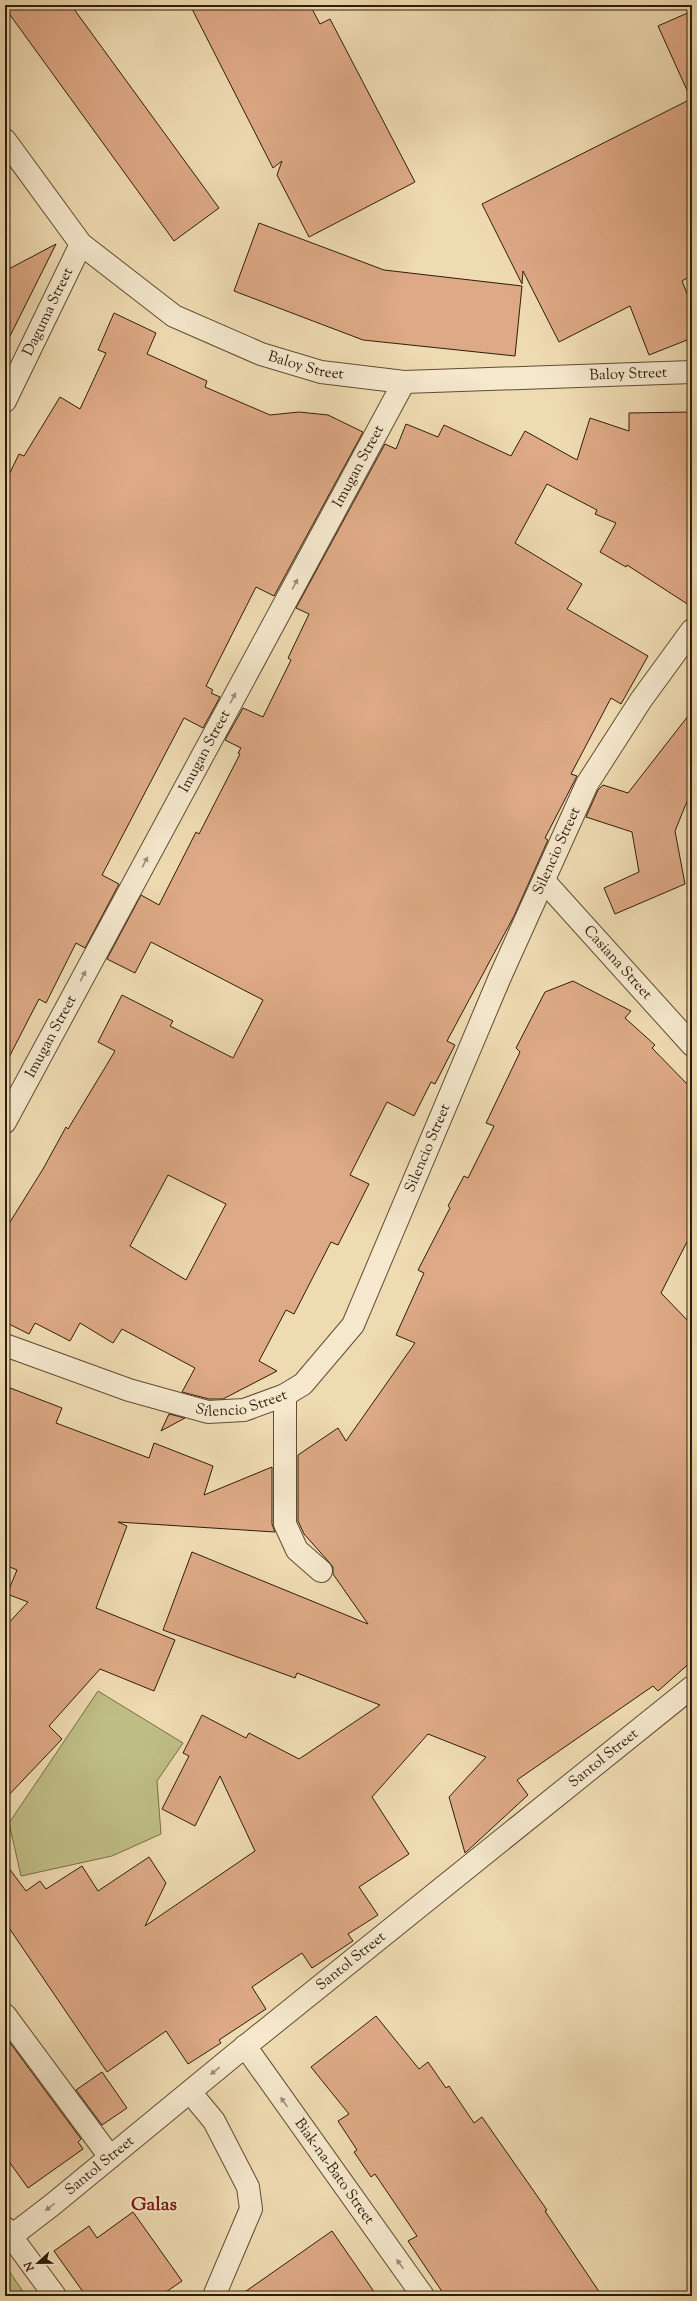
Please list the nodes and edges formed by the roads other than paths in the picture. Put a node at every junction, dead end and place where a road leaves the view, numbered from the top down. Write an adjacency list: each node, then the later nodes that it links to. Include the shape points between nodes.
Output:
1 (5, 140): 2 (street, Baloy Street)
2 (81, 244): 4 (street, Baloy Street, via 174,316 254,350 321,372); 5 (street, Daguma Street)
3 (692, 372): 4 (street, Baloy Street)
4 (404, 382): 9 (street, Imugan Street, one-way to 4)
5 (5, 401)
6 (692, 630): 7 (street, Silencio Street, via 641,700 587,784)
7 (544, 881): 8 (street, Casiana Street); 11 (street, Silencio Street, via 500,976 353,1324 303,1384)
8 (692, 1044)
9 (5, 1122)
10 (5, 1345): 11 (street, Silencio Street, via 129,1390 208,1412 244,1410)
11 (285, 1395): 12 (street, via 285,1524 297,1550)
12 (321, 1570)
13 (692, 1687): 15 (street, Santol Street)
14 (5, 2015): 17 (street)
15 (245, 2046): 16 (street, Santol Street, one-way to 16); 21 (street, Biak-na-Bato Street, one-way to 15)
16 (190, 2092): 17 (street, Santol Street); 20 (street, via 214,2121 248,2187 250,2209)
17 (110, 2157): 18 (street, Santol Street, one-way to 18)
18 (7, 2235): 19 (street)
19 (55, 2296)
20 (214, 2296)
21 (423, 2296)

